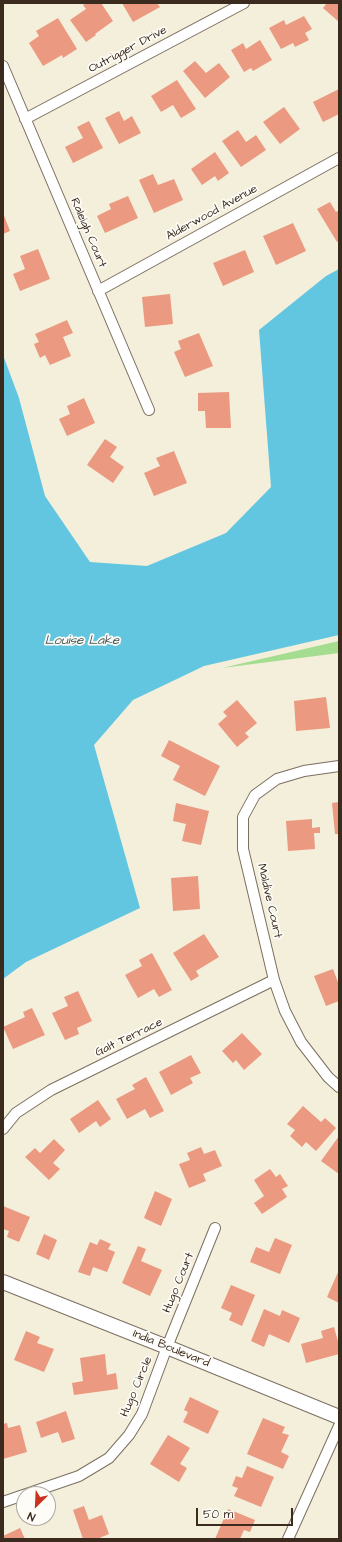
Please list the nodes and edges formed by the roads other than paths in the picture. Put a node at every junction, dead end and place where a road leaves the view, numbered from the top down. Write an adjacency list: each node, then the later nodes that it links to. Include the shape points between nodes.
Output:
1 (244, 3): 3 (street, Outrigger Drive)
2 (3, 66): 3 (street, Raleigh Court)
3 (25, 119): 5 (street, Raleigh Court)
4 (339, 158): 5 (street, Alderwood Avenue)
5 (98, 291): 6 (street, Raleigh Court)
6 (149, 410)
7 (339, 766): 8 (street, Maldive Court, via 304,771 277,779 256,794 243,817 243,849)
8 (274, 980): 9 (street, Maldive Court, via 285,1011 301,1042); 10 (street, Galt Terrace, via 51,1090 16,1113)
9 (339, 1087)
10 (3, 1129)
11 (215, 1228): 13 (street, Hugo Court)
12 (3, 1282): 13 (street, India Boulevard)
13 (167, 1347): 14 (street, India Boulevard); 16 (street, Hugo Circle, via 142,1414 129,1435 109,1458 79,1476)
14 (339, 1417)
15 (339, 1426): 17 (street)
16 (3, 1502)
17 (288, 1539)

